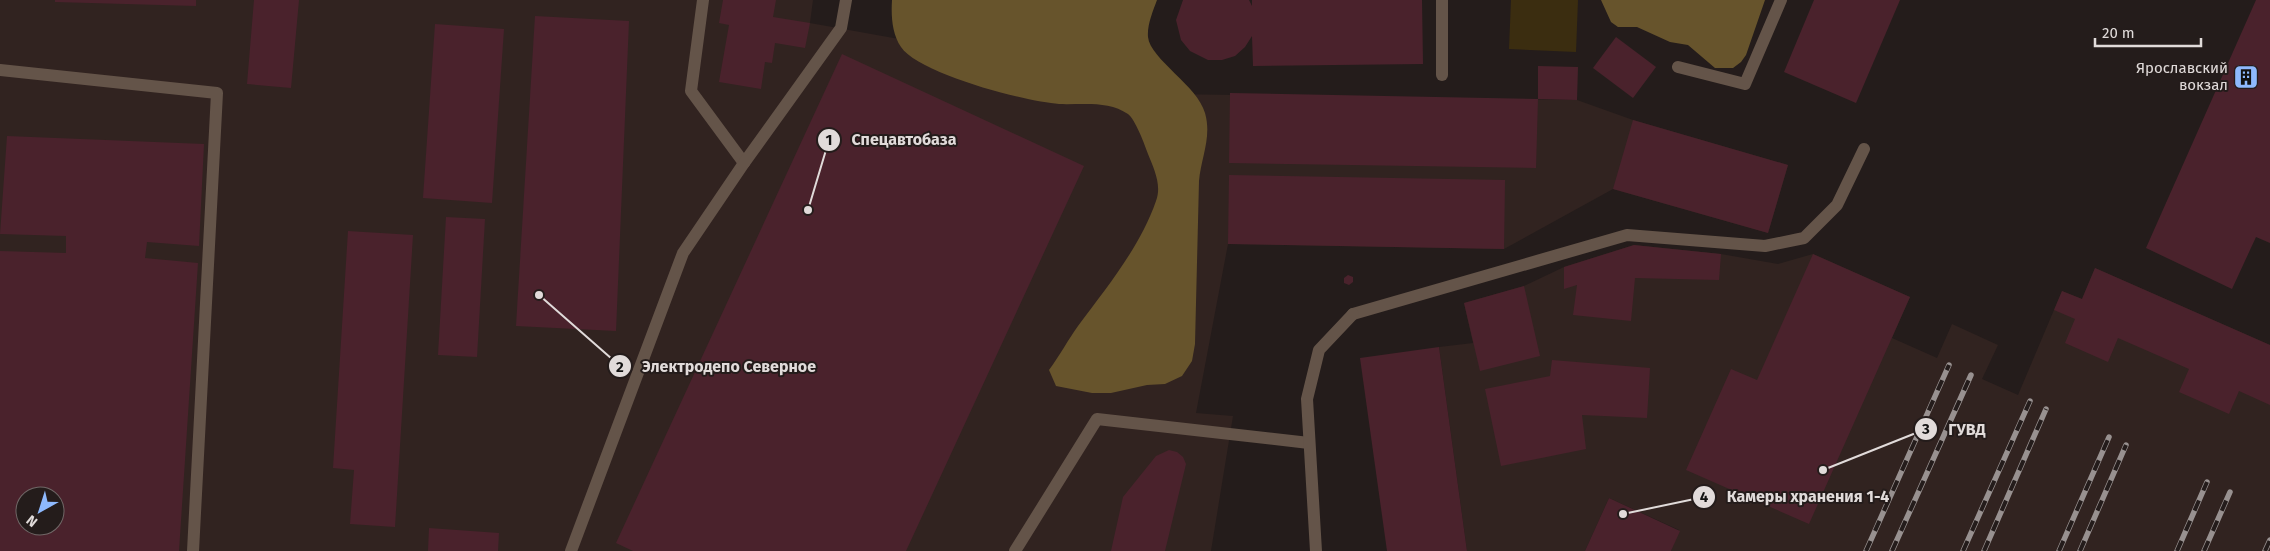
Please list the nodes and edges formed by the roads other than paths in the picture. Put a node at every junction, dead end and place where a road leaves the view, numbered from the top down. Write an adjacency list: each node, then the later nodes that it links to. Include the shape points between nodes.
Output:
1 (704, 0): 9 (street, via 692,91)
2 (846, 0): 9 (street, via 841,28)
3 (1442, 0): 7 (street)
4 (1781, 0): 5 (street, via 1745,84)
5 (1678, 66)
6 (0, 70): 11 (street, via 217,93)
7 (1442, 75)
8 (1864, 149): 10 (street, via 1838,206 1804,238 1765,246 1627,235 1353,314 1319,350 1307,399)
9 (744, 163): 12 (street, via 683,253)
10 (1309, 443): 13 (street, via 1096,419); 14 (street)
11 (193, 551)
12 (571, 551)
13 (1015, 551)
14 (1316, 551)

